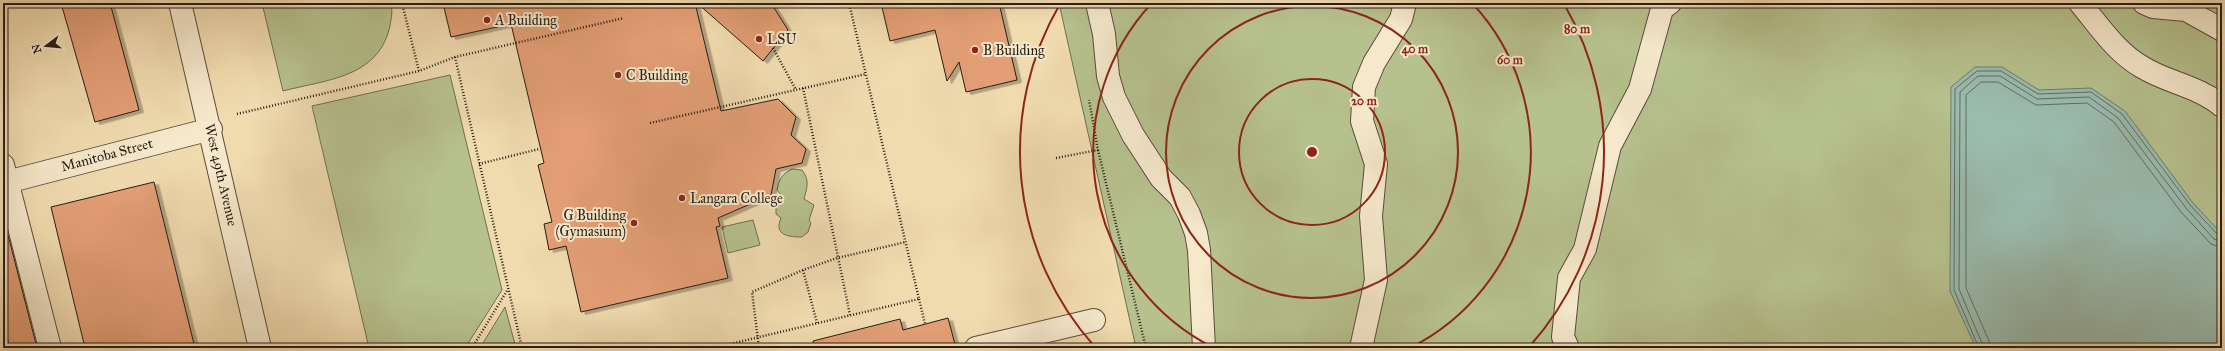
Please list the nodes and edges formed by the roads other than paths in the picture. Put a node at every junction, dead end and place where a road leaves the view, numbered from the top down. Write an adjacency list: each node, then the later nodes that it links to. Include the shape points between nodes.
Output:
1 (180, 3): 9 (street, West 49th Avenue)
2 (1097, 3): 15 (street, via 1104,34 1108,76 1114,97 1132,135 1161,178 1180,197 1196,232)
3 (1405, 3): 16 (street, via 1401,19 1374,62 1364,87 1362,121 1376,164 1371,216 1376,280)
4 (1670, 3): 17 (street, via 1662,9 1640,89 1610,146 1585,249 1569,278 1563,337)
5 (2080, 3): 8 (street, via 2128,58 2163,77 2209,96)
6 (2144, 3): 7 (street, via 2153,7 2186,10)
7 (2222, 30)
8 (2222, 106)
9 (211, 129): 10 (street, Manitoba Street); 13 (street, West 49th Avenue)
10 (4, 176): 12 (street)
11 (1094, 320): 14 (street)
12 (50, 348)
13 (260, 348)
14 (976, 348)
15 (1204, 348)
16 (1360, 348)
17 (1568, 348)

